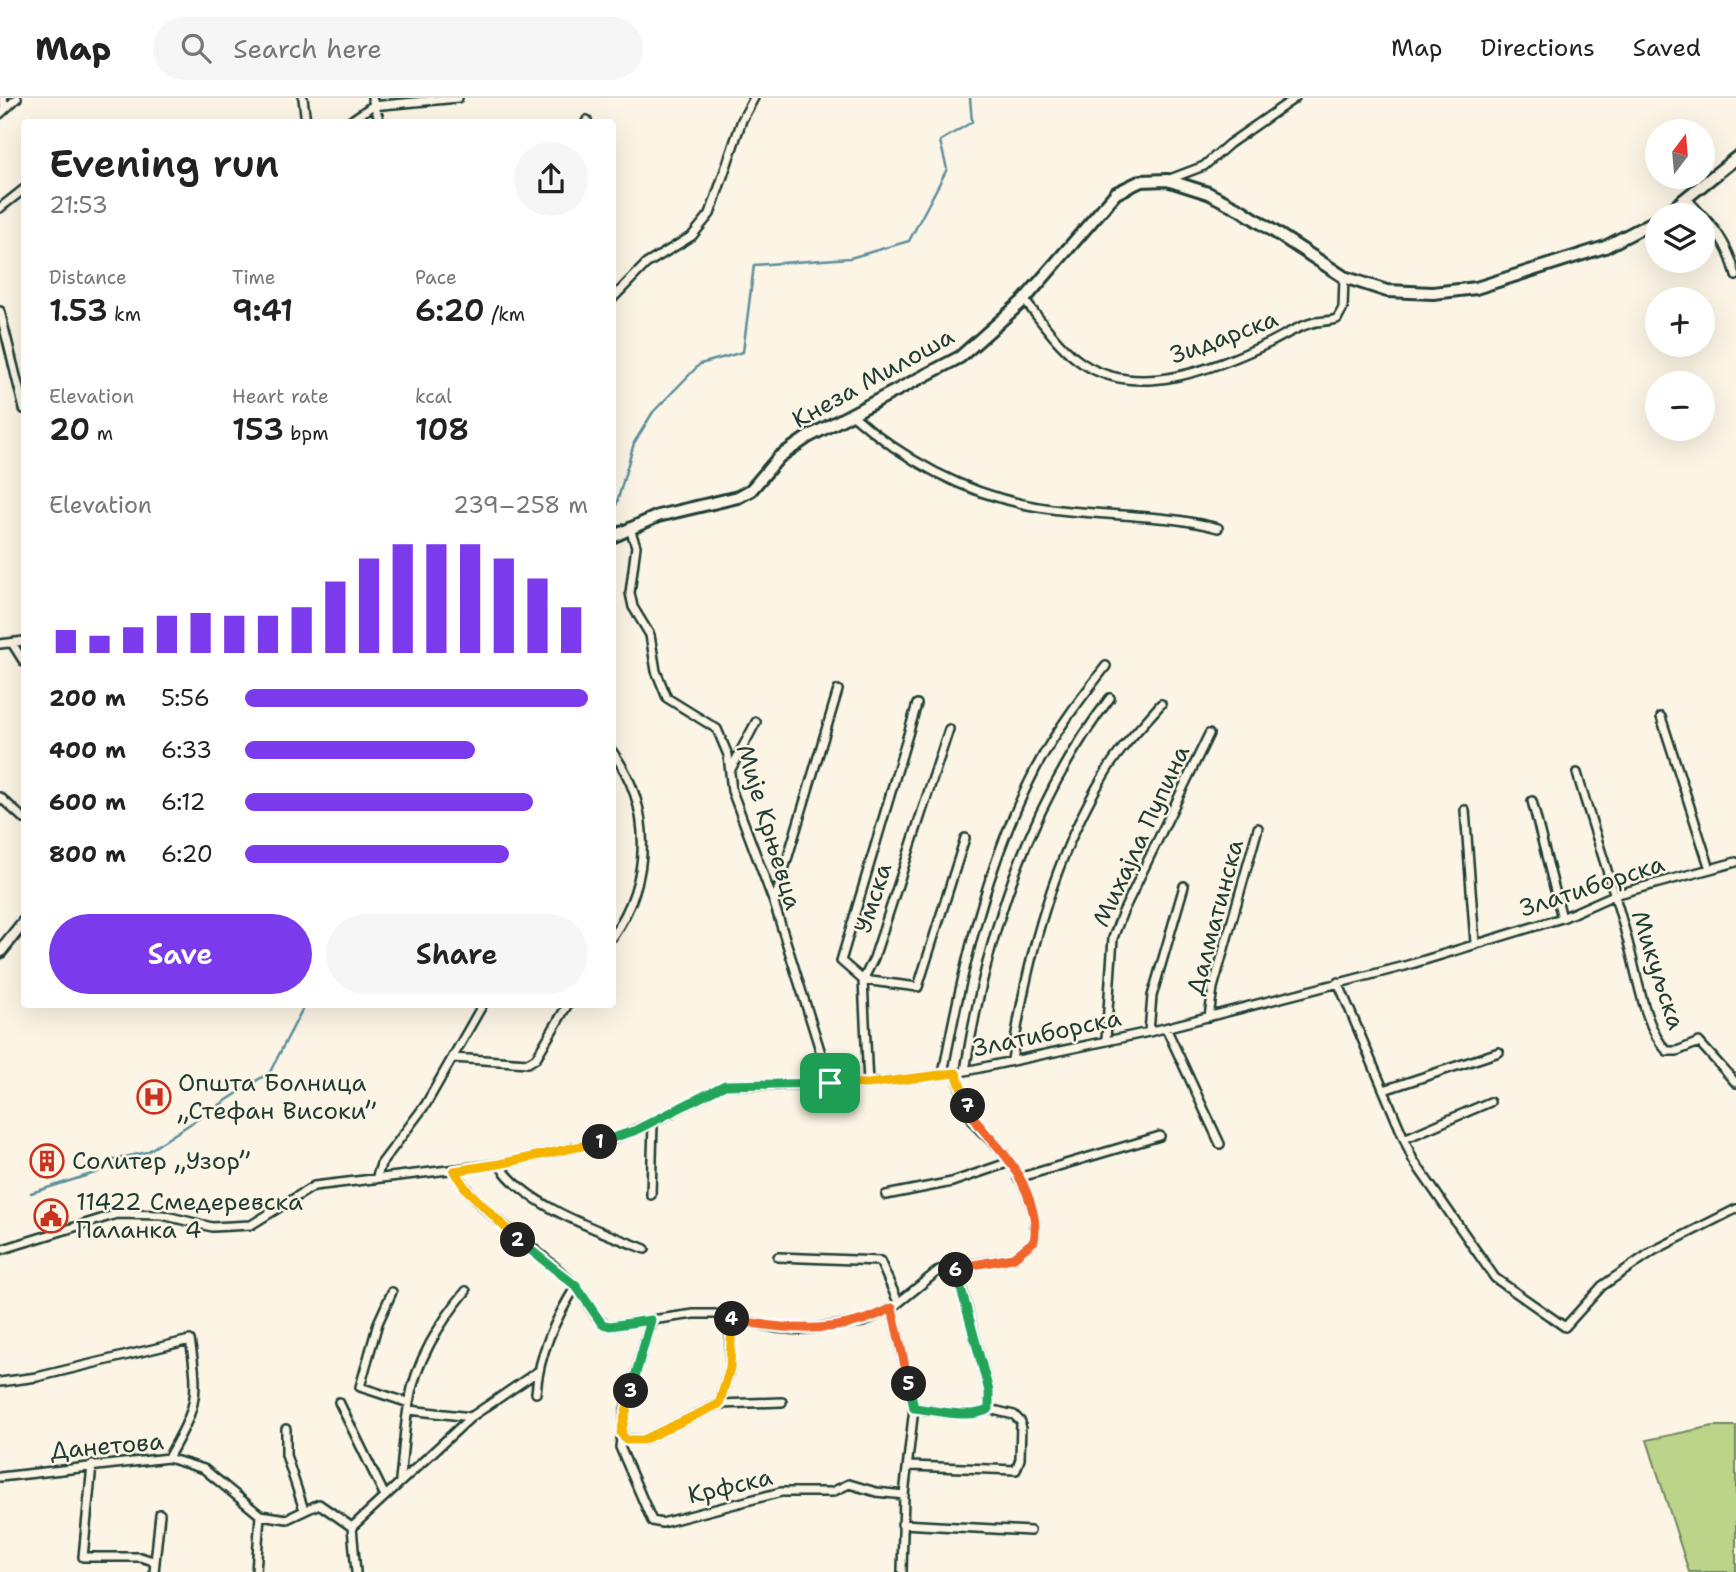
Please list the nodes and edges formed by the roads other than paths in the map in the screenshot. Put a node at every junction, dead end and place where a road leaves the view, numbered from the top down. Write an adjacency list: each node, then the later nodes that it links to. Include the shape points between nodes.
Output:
1 (3, 98): 8 (street)
2 (17, 98): 8 (street)
3 (303, 98): 9 (street)
4 (458, 98): 7 (street)
5 (754, 98): 23 (street, via 710,214 692,236 646,264)
6 (1295, 98): 13 (street, via 1204,166)
7 (372, 102): 10 (street); 11 (street)
8 (3, 112)
9 (306, 119)
10 (352, 119)
11 (379, 119)
12 (1736, 158): 15 (street)
13 (1167, 180): 22 (street, Кнеза Милоша, via 1241,210); 24 (street, Кнеза Милоша, via 1140,181 1116,193)
14 (21, 191): 18 (street)
15 (1687, 199): 16 (street); 17 (street)
16 (1682, 203)
17 (1691, 203)
18 (0, 208)
19 (1645, 226): 22 (street, Кнеза Милоша, via 1605,247 1476,288 1433,293 1387,291)
20 (1715, 228): 21 (street, via 1730,253)
21 (1736, 276)
22 (1344, 277): 24 (street, Зидарска, via 1343,308 1337,319 1314,322 1242,355 1175,377 1150,380 1110,376 1081,363)
23 (616, 295)
24 (1024, 300): 27 (street, Кнеза Милоша, via 960,357)
25 (0, 311): 26 (street)
26 (21, 397)
27 (853, 415): 28 (street, via 887,445 949,481 1006,500 1065,511 1164,517); 29 (street, Кнеза Милоша, via 779,457 751,490 738,497 658,516)
28 (1218, 528)
29 (630, 529): 30 (street, Кнеза Милоша); 45 (street, Мије Крњевца, via 636,546 630,593 633,607 650,635 656,671 667,698 717,729)
30 (616, 536)
31 (21, 642): 32 (street)
32 (12, 643): 33 (street); 34 (street)
33 (0, 645)
34 (21, 657)
35 (1106, 666): 76 (street, via 1037,766 1013,817 967,958)
36 (838, 691): 57 (street)
37 (1110, 698): 74 (street, via 1073,748 1023,850 989,950)
38 (917, 704): 63 (street, via 841,961)
39 (1161, 704): 73 (street, via 1120,752 1080,821 1039,931 1021,996)
40 (1661, 717): 54 (street)
41 (756, 722): 45 (street)
42 (949, 729): 63 (street, Умска)
43 (1209, 734): 70 (street, Михајла Пупина, via 1113,937)
44 (616, 756): 60 (street, via 629,774 640,804 642,864 636,892)
45 (731, 769): 57 (street, Мије Крњевца, via 732,791)
46 (1577, 773): 56 (street)
47 (0, 797): 50 (street)
48 (1532, 801): 58 (street)
49 (1465, 810): 61 (street)
50 (21, 817)
51 (1258, 828): 67 (street, Далматинска)
52 (965, 838): 63 (street, via 918,987)
53 (1736, 862): 54 (street, Златиборска)
54 (1710, 869): 56 (street, Златиборска)
55 (1184, 886): 69 (street, via 1152,996)
56 (1614, 895): 58 (street, Златиборска); 78 (street, Микуљска, via 1637,984 1660,1043 1667,1051 1677,1051 1699,1042)
57 (774, 903): 77 (street, Мије Крњевца)
58 (1562, 918): 61 (street, Златиборска)
59 (21, 925): 62 (street)
60 (616, 930)
61 (1475, 943): 64 (street, Златиборска)
62 (2, 946)
63 (863, 981): 79 (street, Умска)
64 (1338, 982): 67 (street, Златиборска); 80 (street)
65 (481, 1008): 72 (street)
66 (566, 1008): 72 (street, via 536,1058 528,1063)
67 (1209, 1017): 68 (street, Златиборска)
68 (1167, 1028): 69 (street, Златиборска); 85 (street)
69 (1149, 1032): 70 (street, Златиборска)
70 (1106, 1039): 73 (street, Златиборска)
71 (1499, 1052): 80 (street)
72 (453, 1058): 90 (street, via 426,1104 381,1164)
73 (1012, 1060): 74 (street, Златиборска)
74 (965, 1071): 75 (street, Златиборска)
75 (956, 1073): 76 (street, Златиборска); 86 (street, via 975,1123)
76 (943, 1074): 79 (street, Златиборска)
77 (830, 1083): 79 (street, Златиборска); 82 (street, Златиборска, via 725,1085)
78 (1736, 1083)
79 (868, 1084)
80 (1384, 1090): 84 (street)
81 (1490, 1102): 84 (street)
82 (653, 1122): 87 (street, Златиборска, via 613,1139); 91 (street)
83 (1160, 1136): 89 (street)
84 (1404, 1139): 93 (street, via 1413,1160 1495,1278 1565,1326 1612,1279 1653,1251)
85 (1220, 1144)
86 (1010, 1162): 89 (street); 92 (street, via 952,1182)
87 (499, 1164): 88 (street, Златиборска); 94 (street, via 513,1183 574,1220)
88 (454, 1171): 90 (street, Златиборска); 98 (street, via 488,1213)
89 (1018, 1178): 97 (street, via 1033,1211 1034,1241 1013,1258)
90 (376, 1179): 95 (street, Златиборска, via 314,1186 251,1225 212,1227 162,1215 117,1214)
91 (651, 1195)
92 (886, 1195)
93 (1736, 1209)
94 (645, 1249)
95 (0, 1250)
96 (778, 1257): 101 (street, via 880,1261)
97 (956, 1268): 101 (street, via 939,1270); 112 (street, via 989,1391)
98 (576, 1286): 103 (street, via 602,1324); 104 (street, via 553,1322)
99 (466, 1291): 110 (street, via 430,1344)
100 (392, 1292): 110 (street, via 360,1387)
101 (895, 1305): 102 (street, via 863,1322 800,1330); 111 (street)
102 (730, 1319): 103 (street, via 694,1314); 109 (street, via 730,1368)
103 (651, 1320): 115 (street, via 625,1410)
104 (537, 1372): 106 (street); 113 (street)
105 (0, 1382): 116 (street, via 190,1339 196,1392 193,1414)
106 (536, 1393)
107 (339, 1402): 122 (street)
108 (782, 1402): 109 (street)
109 (719, 1404): 115 (street, via 643,1440)
110 (409, 1406): 113 (street); 120 (street)
111 (914, 1408): 112 (street, via 962,1413); 118 (street)
112 (989, 1409): 118 (street, via 1014,1415 1022,1424 1020,1462 1013,1472)
113 (471, 1416): 120 (street)
114 (286, 1429): 123 (street, via 286,1455)
115 (623, 1439): 121 (street, Крфска, via 621,1450 649,1519 655,1523 781,1492 832,1492 849,1484)
116 (168, 1458): 117 (street, Данетова); 125 (street, Данетова, via 204,1469)
117 (92, 1465): 119 (street, Данетова); 129 (street, via 83,1557)
118 (909, 1466): 121 (street)
119 (0, 1476)
120 (400, 1481): 122 (street)
121 (904, 1495): 126 (street)
122 (385, 1496): 127 (street)
123 (304, 1510): 125 (street, via 287,1519); 127 (street, via 319,1504)
124 (160, 1514): 129 (street)
125 (260, 1515): 131 (street)
126 (902, 1524): 128 (street); 133 (street)
127 (352, 1527): 132 (street)
128 (1030, 1531)
129 (153, 1561): 130 (street)
130 (154, 1572)
131 (256, 1572)
132 (356, 1572)
133 (902, 1572)

